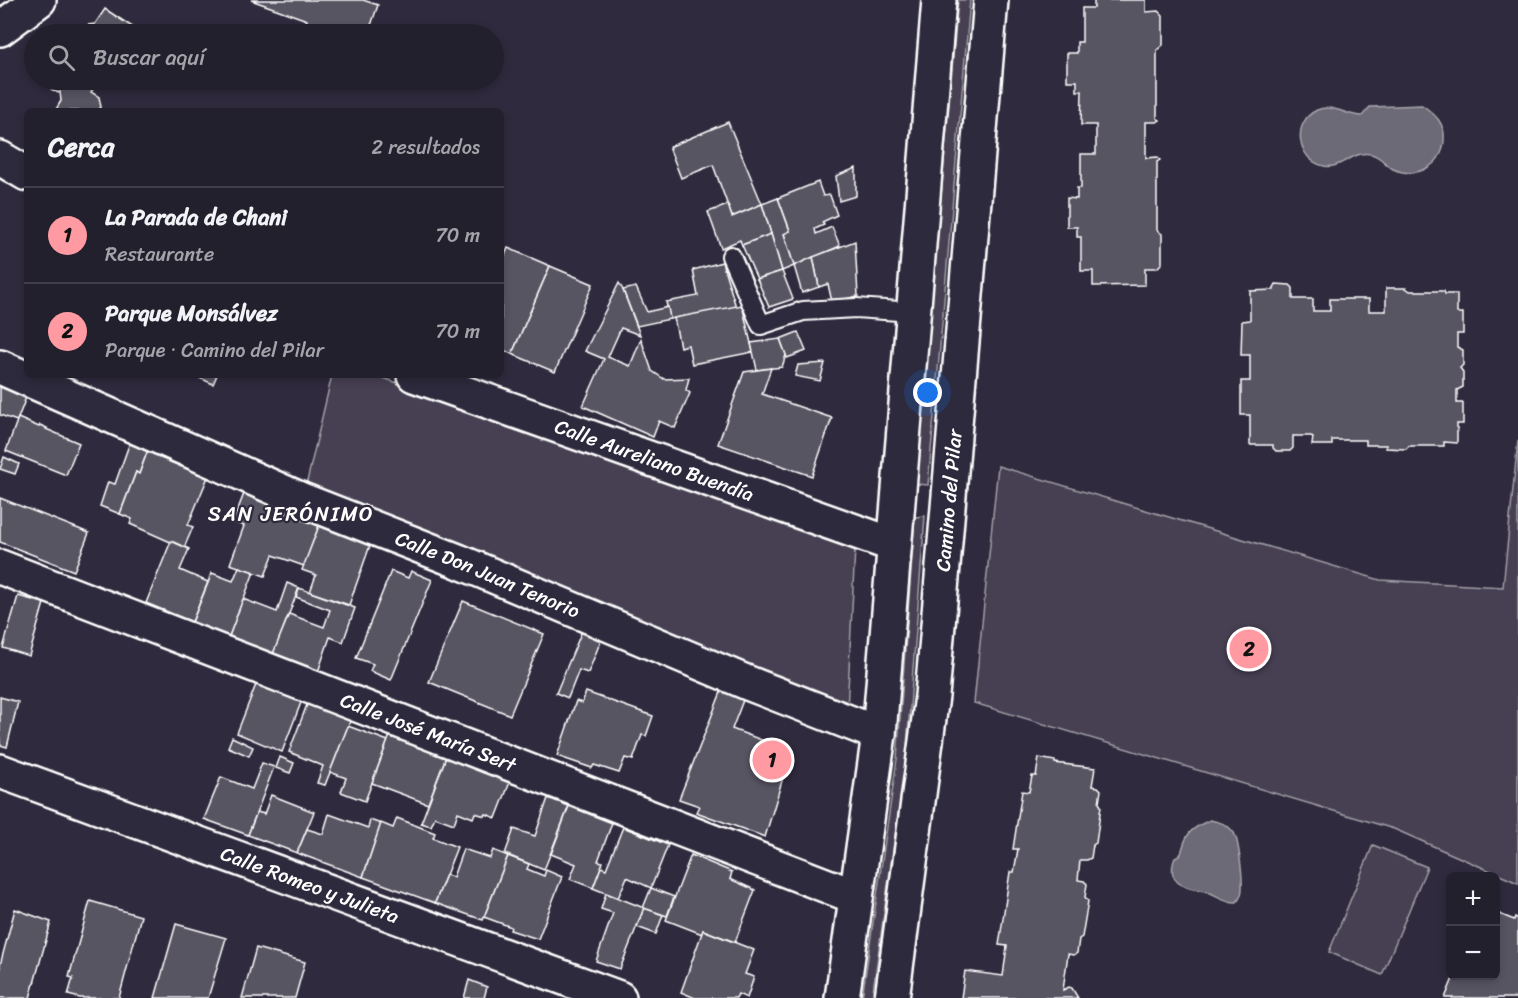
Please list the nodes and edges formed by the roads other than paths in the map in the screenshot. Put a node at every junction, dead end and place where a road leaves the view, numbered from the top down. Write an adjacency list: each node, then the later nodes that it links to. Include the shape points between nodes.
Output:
1 (39, 0): 4 (street)
2 (939, 0): 8 (street)
3 (991, 0): 20 (street, Camino del Pilar, via 932,696)
4 (0, 29)
5 (0, 158): 6 (street)
6 (24, 172)
7 (731, 256): 8 (lane, via 761,325 803,311 856,308)
8 (913, 312): 13 (street)
9 (0, 367): 10 (street, Calle Don Juan Tenorio)
10 (24, 378)
11 (25, 378): 15 (street, Calle Don Juan Tenorio, via 302,500)
12 (422, 378): 13 (street, Calle Aureliano Buendía)
13 (894, 545): 15 (street)
14 (0, 567): 17 (street, Calle José María Sert)
15 (879, 734): 17 (street)
16 (0, 771): 18 (street, Calle Romeo y Julieta)
17 (856, 897): 19 (street)
18 (619, 998)
19 (842, 998)
20 (892, 998)

